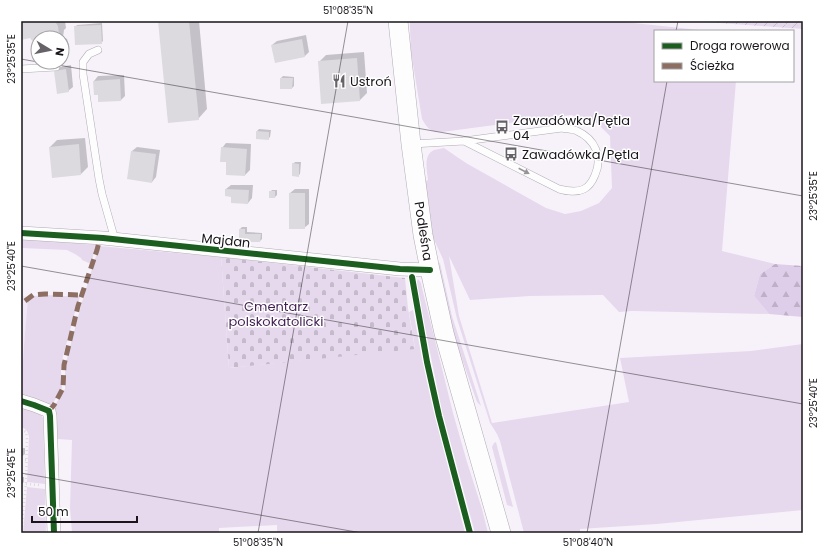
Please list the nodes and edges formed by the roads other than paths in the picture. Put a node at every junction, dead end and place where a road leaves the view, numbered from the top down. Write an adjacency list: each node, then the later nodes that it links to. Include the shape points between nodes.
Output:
1 (398, 21): 4 (main road, Podleśna)
2 (98, 50): 6 (lane, via 89,54 83,62 84,74 100,186)
3 (464, 141): 3 (lane, one-way to 3, via 560,189 572,192 584,189 592,182 596,172 596,147 577,131 562,128); 4 (lane)
4 (411, 144): 7 (main road, Podleśna)
5 (21, 233): 6 (street, Majdan)
6 (116, 240): 7 (street, Majdan)
7 (430, 270): 10 (main road, Podleśna, via 444,333)
8 (21, 400): 9 (street, via 49,411)
9 (54, 533)
10 (501, 533)

